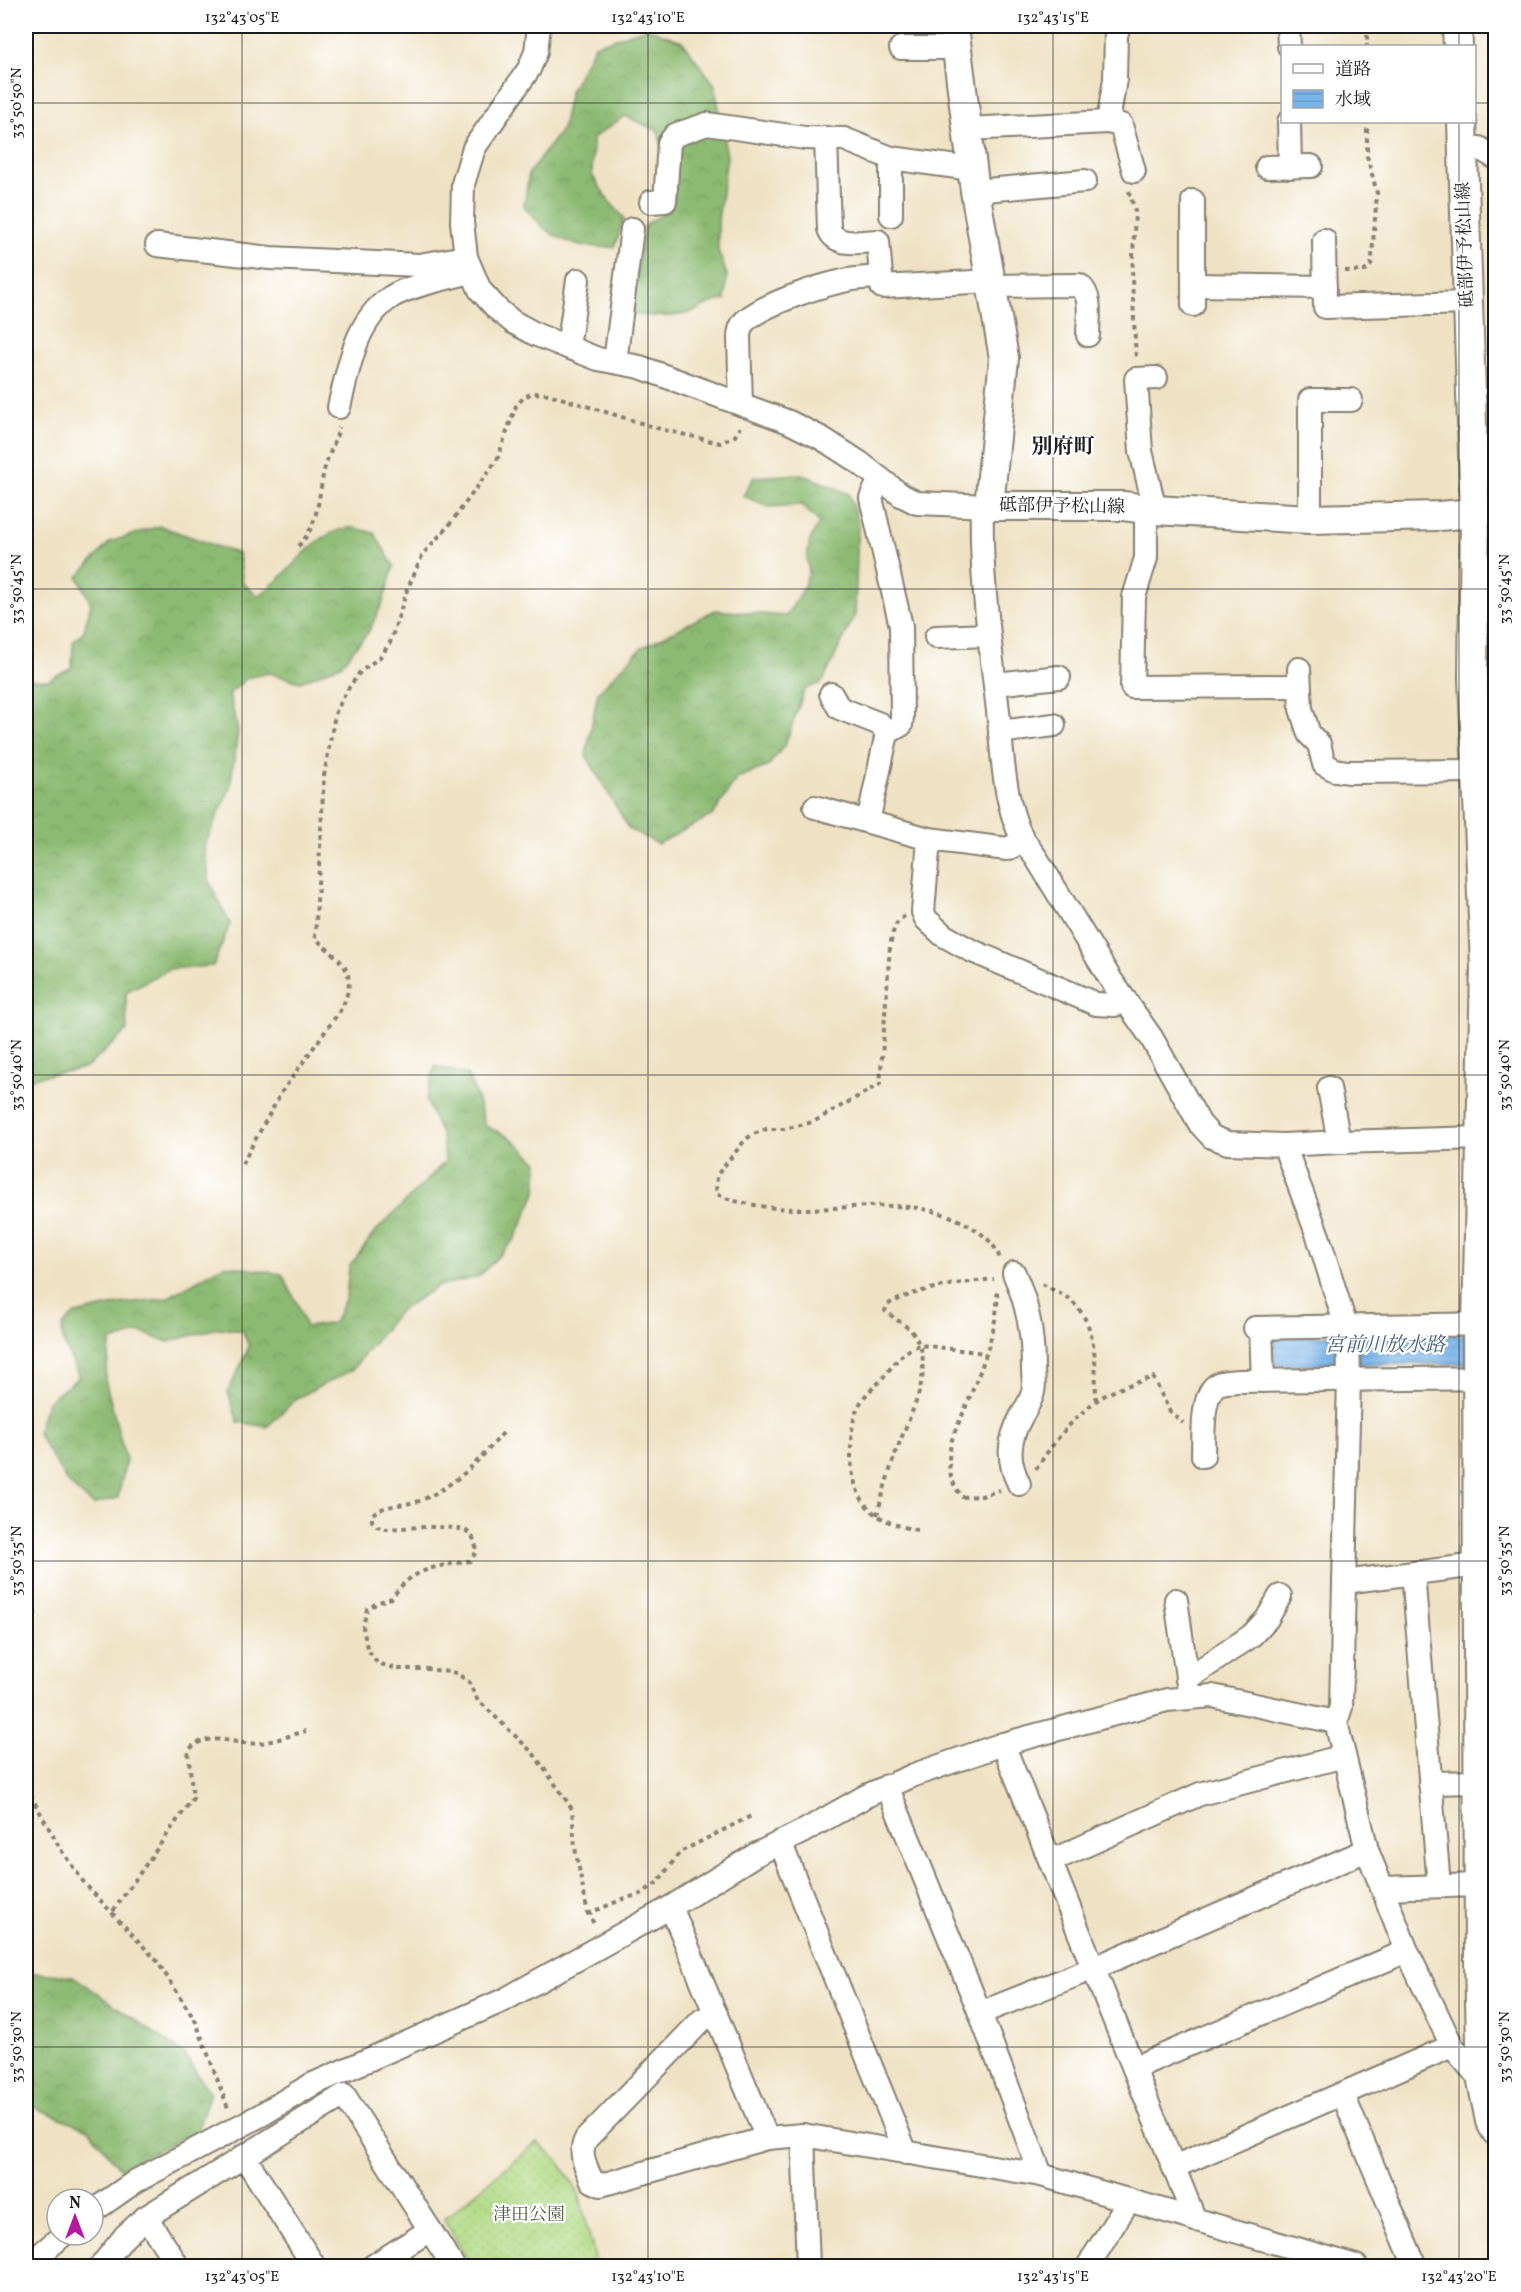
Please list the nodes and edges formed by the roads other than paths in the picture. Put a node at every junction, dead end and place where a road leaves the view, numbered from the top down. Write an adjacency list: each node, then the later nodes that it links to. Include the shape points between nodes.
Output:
1 (539, 26): 26 (street, via 529,69 474,148 466,167 461,205)
2 (1119, 26): 9 (street)
3 (1288, 26): 6 (street)
4 (1456, 26): 7 (main road)
5 (956, 37): 8 (street); 11 (main road, 砥部伊予松山線)
6 (1289, 45)
7 (1458, 45)
8 (901, 48)
9 (1108, 122): 11 (street); 17 (street, via 1121,125)
10 (1289, 123): 16 (street, via 1300,166)
11 (967, 129): 18 (main road, 砥部伊予松山線)
12 (1463, 134): 15 (street); 31 (main road, 砥部伊予松山線)
13 (826, 138): 14 (street, via 844,139); 21 (street, via 707,124 675,135 669,143 665,201); 27 (street, via 832,237 839,241 878,240)
14 (891, 158): 18 (street); 22 (street)
15 (1496, 158)
16 (1267, 167)
17 (1131, 179)
18 (974, 180): 19 (street); 30 (main road, 砥部伊予松山線)
19 (1085, 181)
20 (1192, 201): 28 (street, via 1193,295)
21 (651, 202)
22 (891, 215)
23 (632, 229): 34 (street)
24 (1324, 240): 28 (street)
25 (157, 245): 26 (street, via 270,258)
26 (469, 265): 33 (street, via 480,290 497,309 537,335); 38 (street, via 392,296 373,313 359,334)
27 (880, 277): 30 (street, via 882,287); 37 (street, via 844,281 798,295 744,322 738,338)
28 (1325, 278): 31 (street, via 1325,307)
29 (578, 280): 33 (street)
30 (991, 284): 32 (street, via 1079,285 1088,298); 40 (main road, 砥部伊予松山線, via 1004,358)
31 (1468, 303): 42 (main road, 砥部伊予松山線)
32 (1088, 335)
33 (568, 347): 34 (street)
34 (615, 362): 37 (street, via 652,371)
35 (1146, 378): 41 (street, via 1141,451)
36 (1351, 400): 43 (street, via 1311,400)
37 (745, 406): 39 (street, via 823,439)
38 (339, 407)
39 (880, 479): 40 (street, via 917,503); 51 (street, via 871,498 901,626 901,725)
40 (985, 506): 41 (main road, 砥部伊予松山線, via 1123,506); 44 (street, via 981,556)
41 (1150, 510): 43 (main road, 砥部伊予松山線); 52 (street, via 1146,558 1134,597 1132,687 1299,677 1301,709 1309,734 1319,744 1324,764 1335,770)
42 (1485, 513): 43 (main road, 砥部伊予松山線); 52 (main road, 砥部伊予松山線, via 1473,678)
43 (1310, 519)
44 (989, 634): 45 (street); 47 (street)
45 (936, 637)
46 (1059, 677): 47 (street)
47 (995, 684): 50 (street)
48 (831, 694): 51 (street, via 839,708 880,724)
49 (1054, 725): 50 (street)
50 (1000, 732): 56 (street, via 1010,799)
51 (887, 733): 54 (street)
52 (1477, 771): 59 (main road, 砥部伊予松山線)
53 (815, 807): 54 (street)
54 (868, 822): 55 (street)
55 (929, 839): 56 (street, via 1007,849); 57 (street, via 923,912 943,935 1096,1004)
56 (1024, 841): 57 (street)
57 (1126, 1001): 62 (street, via 1200,1124 1212,1137 1228,1143)
58 (1329, 1088): 61 (street)
59 (1489, 1100): 60 (main road, 砥部伊予松山線)
60 (1481, 1138): 61 (street); 63 (main road, 砥部伊予松山線)
61 (1339, 1142): 62 (street)
62 (1284, 1145): 66 (street)
63 (1488, 1187): 65 (main road, 砥部伊予松山線)
64 (1010, 1274): 72 (street, via 1024,1296 1032,1330 1033,1392 1017,1424 1009,1455)
65 (1483, 1326): 66 (street); 67 (main road, 砥部伊予松山線)
66 (1347, 1330): 68 (street); 69 (street, via 1260,1331)
67 (1483, 1374): 68 (street); 71 (main road)
68 (1349, 1375): 69 (street); 75 (street)
69 (1262, 1377): 70 (street, via 1218,1384 1210,1392 1204,1412)
70 (1203, 1456)
71 (1486, 1474): 73 (main road)
72 (1019, 1484)
73 (1486, 1565): 74 (street); 79 (main road)
74 (1413, 1573): 75 (street); 83 (street)
75 (1344, 1582): 80 (street, via 1341,1707)
76 (1280, 1596): 78 (street, via 1251,1636)
77 (1176, 1600): 78 (street)
78 (1189, 1688): 80 (street); 81 (street, via 1167,1700)
79 (1487, 1719): 85 (main road)
80 (1336, 1722): 82 (street)
81 (1003, 1744): 84 (street); 88 (street)
82 (1344, 1756): 87 (street); 88 (street, via 1200,1794)
83 (1430, 1783): 85 (street); 89 (street)
84 (887, 1786): 86 (street); 95 (street)
85 (1485, 1796): 91 (main road)
86 (780, 1842): 92 (street); 106 (street)
87 (1367, 1850): 90 (street); 94 (street)
88 (1051, 1861): 94 (street)
89 (1439, 1887): 90 (street); 91 (street)
90 (1382, 1888): 93 (street)
91 (1485, 1888): 100 (main road)
92 (671, 1907): 96 (street); 99 (street, via 504,2000)
93 (1407, 1951): 97 (street); 98 (street)
94 (1094, 1968): 95 (street); 98 (street)
95 (980, 2013): 109 (street)
96 (716, 2014): 105 (street); 105 (street, via 702,2020 586,2139 581,2148 582,2158 592,2181 601,2185)
97 (1452, 2046): 100 (street); 102 (street)
98 (1134, 2068): 108 (street)
99 (343, 2072): 101 (street); 111 (street, via 311,2085 136,2181)
100 (1489, 2081): 103 (main road, via 1490,2121)
101 (344, 2095): 107 (street); 114 (street)
102 (1343, 2095): 108 (street); 125 (street)
103 (1496, 2131)
104 (803, 2135): 105 (street); 106 (street); 122 (street)
105 (767, 2138)
106 (906, 2153): 109 (street)
107 (244, 2156): 112 (street); 119 (street)
108 (1174, 2167): 113 (street)
109 (1041, 2175): 110 (street)
110 (1129, 2200): 113 (street); 123 (street)
111 (105, 2203)
112 (146, 2217): 117 (street, via 124,2236); 118 (street)
113 (1196, 2220): 124 (street)
114 (430, 2230): 120 (street); 121 (street)
115 (49, 2247): 116 (street)
116 (27, 2266)
117 (101, 2266)
118 (178, 2266)
119 (314, 2266)
120 (373, 2266)
121 (453, 2266)
122 (808, 2266)
123 (1088, 2266)
124 (1356, 2266)
125 (1415, 2266)

